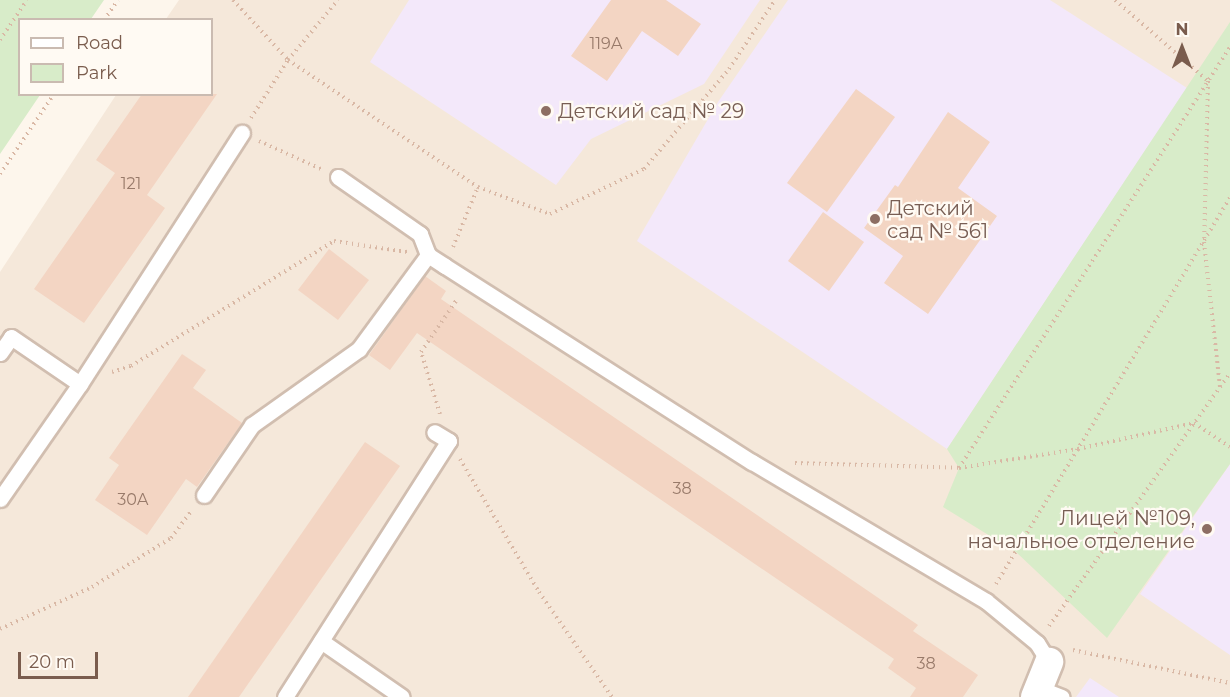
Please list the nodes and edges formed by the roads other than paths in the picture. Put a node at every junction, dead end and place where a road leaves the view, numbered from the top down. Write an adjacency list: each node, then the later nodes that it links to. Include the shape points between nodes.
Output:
1 (242, 133): 5 (lane)
2 (338, 177): 3 (lane, via 420,234)
3 (428, 255): 7 (lane, via 359,349 252,425); 10 (lane, via 752,462 986,601)
4 (0, 353): 5 (lane, via 11,338)
5 (80, 384): 8 (lane)
6 (434, 432): 9 (lane, via 449,441)
7 (204, 495)
8 (0, 499)
9 (321, 641): 12 (lane); 13 (lane)
10 (1043, 652): 11 (street)
11 (1046, 694)
12 (285, 697)
13 (402, 697)

